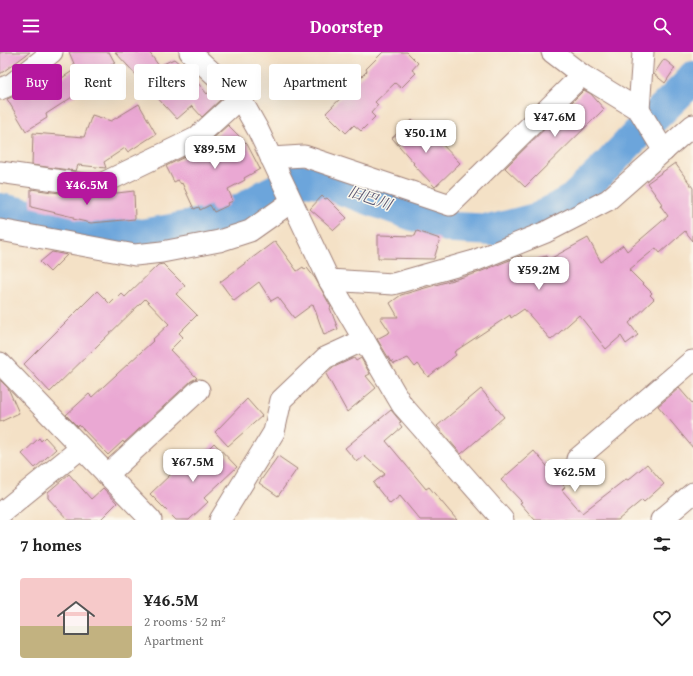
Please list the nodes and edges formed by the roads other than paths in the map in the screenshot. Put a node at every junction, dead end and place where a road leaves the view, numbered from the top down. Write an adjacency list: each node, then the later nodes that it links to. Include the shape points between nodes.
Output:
1 (52, 52): 7 (street, via 12,84)
2 (190, 52): 5 (street)
3 (552, 52): 6 (street)
4 (644, 52): 10 (street)
5 (207, 68)
6 (582, 75): 10 (street); 13 (street, via 450,205 304,156)
7 (0, 89)
8 (238, 100): 14 (street, via 196,138 97,186)
9 (241, 100): 13 (street)
10 (639, 110): 12 (street)
11 (693, 125): 12 (street)
12 (664, 151): 17 (street, via 608,200 546,232 474,261 393,284)
13 (274, 165): 15 (street)
14 (0, 172)
15 (289, 197): 16 (street, via 250,231 218,241 162,252 135,255); 17 (street)
16 (0, 230)
17 (329, 280): 18 (street)
18 (364, 340): 28 (street, via 325,358 281,400 274,432); 29 (street, via 402,405)
19 (0, 363): 22 (street)
20 (693, 363): 23 (street, via 692,361)
21 (199, 390): 24 (street)
22 (81, 448): 24 (street); 26 (street)
23 (577, 459)
24 (107, 475): 27 (street)
25 (693, 493): 30 (street)
26 (0, 514)
27 (150, 520)
28 (220, 520)
29 (503, 520)
30 (661, 520)

